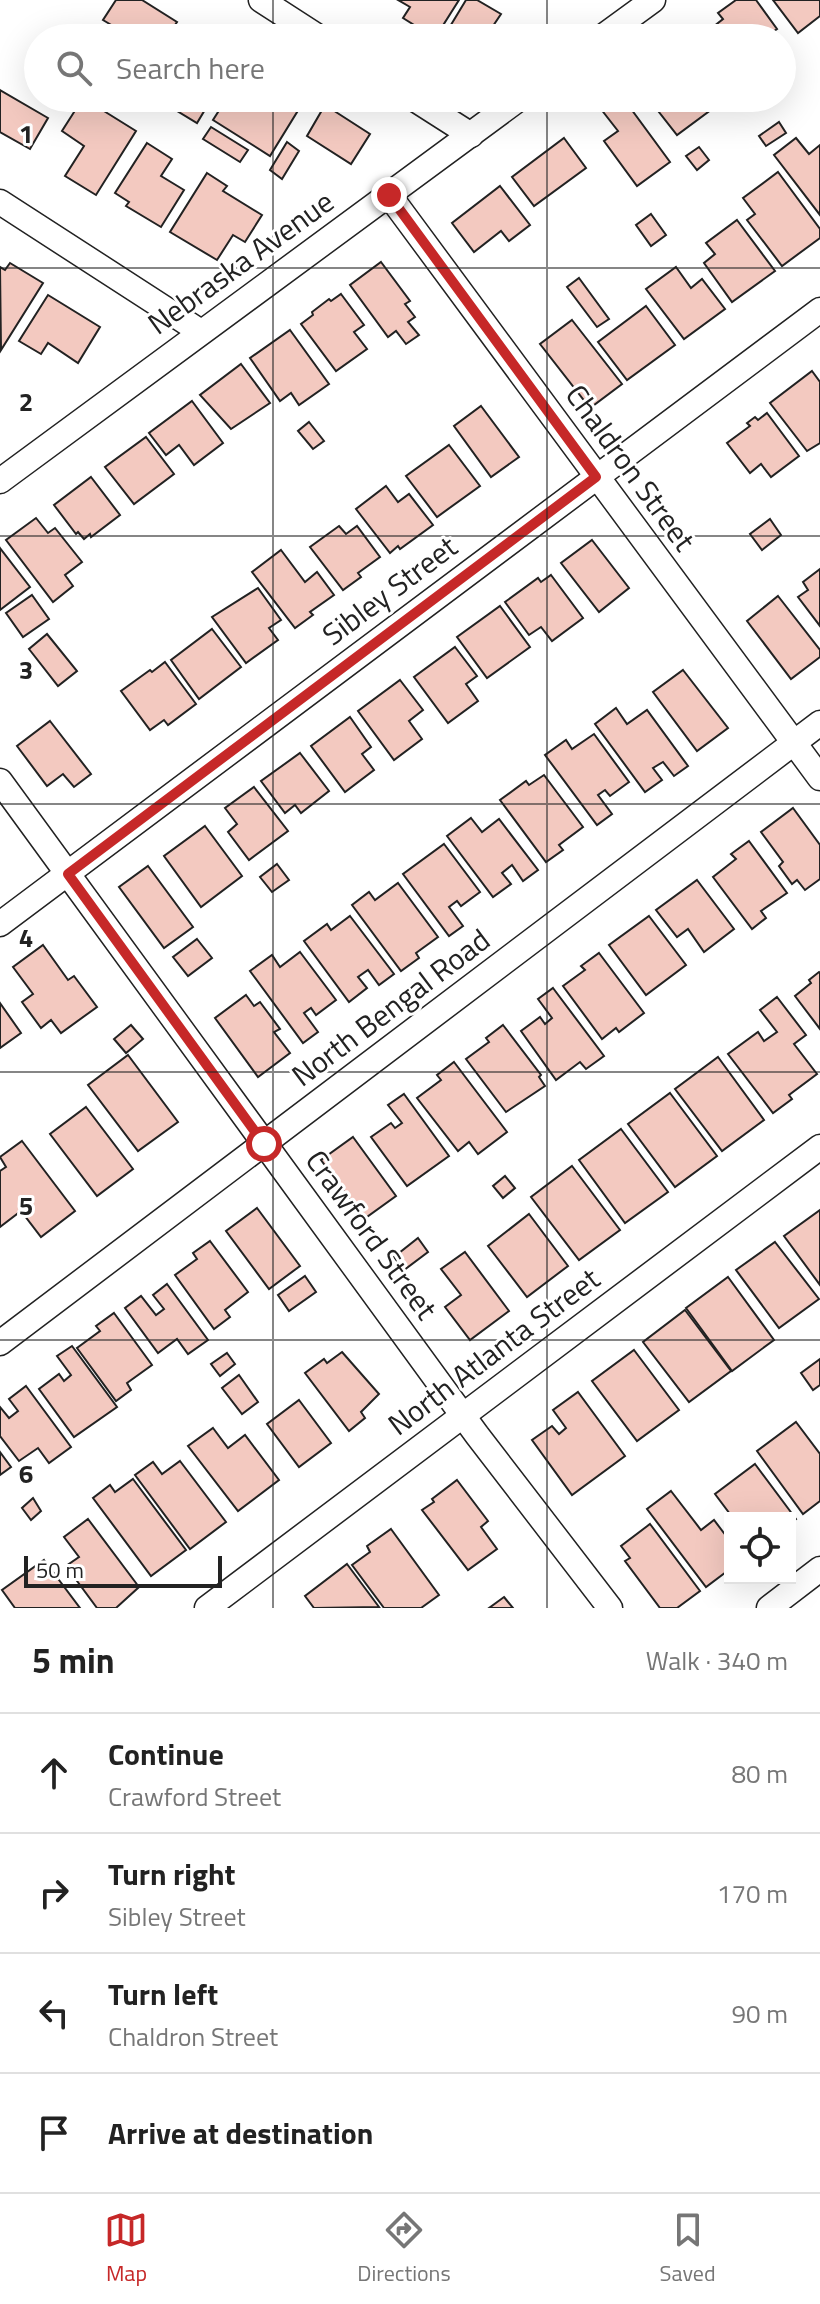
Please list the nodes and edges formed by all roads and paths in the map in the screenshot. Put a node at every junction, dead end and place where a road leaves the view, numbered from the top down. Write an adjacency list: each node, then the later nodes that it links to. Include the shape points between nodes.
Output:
1 (261, 0): 3 (street)
2 (653, 0): 4 (street)
3 (298, 24)
4 (620, 24)
5 (435, 112): 7 (street)
6 (501, 112): 7 (street, Nebraska Avenue)
7 (471, 135): 8 (street, Nebraska Avenue)
8 (389, 195): 11 (street, Nebraska Avenue); 12 (street, Chaldron Street)
9 (0, 202): 11 (street)
10 (820, 310): 12 (street, Sibley Street)
11 (201, 332): 13 (street, Nebraska Avenue)
12 (596, 477): 15 (street, Chaldron Street); 18 (street, Sibley Street)
13 (0, 481)
14 (820, 723): 15 (street, North Bengal Road)
15 (794, 743): 16 (street, Chaldron Street); 20 (street, North Bengal Road)
16 (820, 778)
17 (0, 781): 18 (street, Crawford Street)
18 (68, 874): 19 (street, Sibley Street); 20 (street, Crawford Street)
19 (0, 924)
20 (264, 1144): 22 (street, North Bengal Road); 23 (street, Crawford Street)
21 (820, 1147): 23 (street, North Atlanta Street)
22 (0, 1343)
23 (463, 1415): 25 (street, North Atlanta Street); 26 (street, Crawford Street)
24 (820, 1569): 27 (street)
25 (207, 1608)
26 (610, 1608)
27 (769, 1608)

